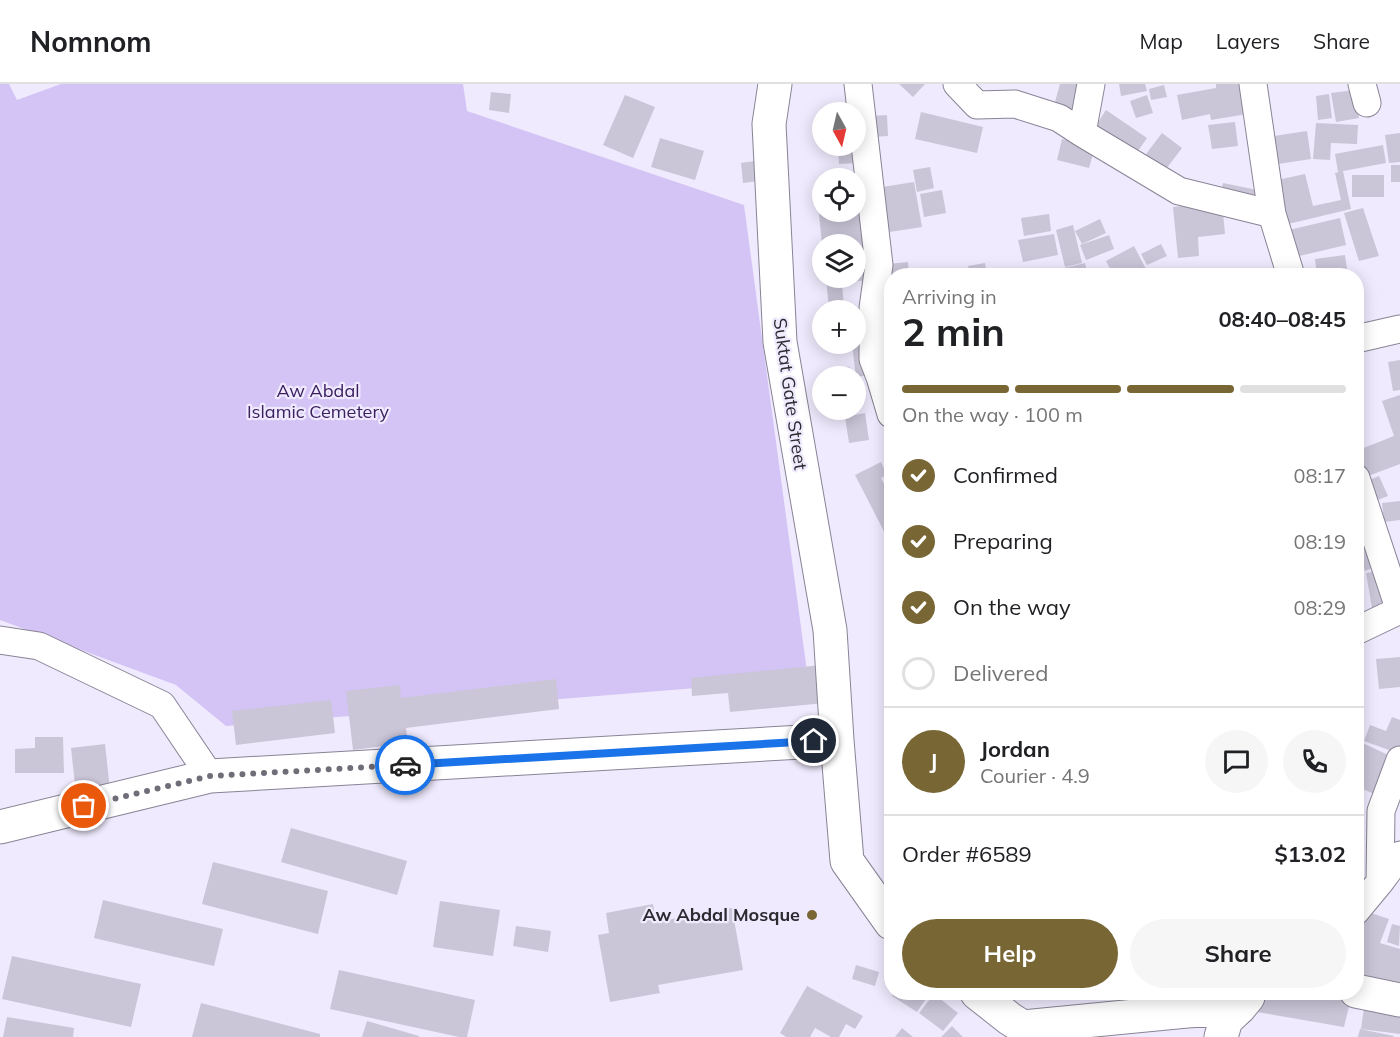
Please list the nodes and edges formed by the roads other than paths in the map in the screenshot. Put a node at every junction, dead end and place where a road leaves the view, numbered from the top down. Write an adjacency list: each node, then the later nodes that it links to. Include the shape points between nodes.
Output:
1 (775, 84): 16 (street, Suktat Gate Street, via 769,124 780,342 830,630)
2 (858, 84): 11 (street, via 879,265 873,308 873,359)
3 (957, 84): 6 (street, via 977,105 1015,104 1059,118)
4 (1091, 84): 6 (street)
5 (1253, 84): 7 (street)
6 (1082, 133): 7 (street, via 1179,191)
7 (1272, 213): 8 (street)
8 (1289, 268)
9 (1400, 329): 10 (street)
10 (1364, 337)
11 (884, 374)
12 (1364, 502): 13 (street)
13 (1400, 610): 14 (street)
14 (1364, 627)
15 (0, 640): 18 (street, via 39,646 162,705)
16 (837, 740): 18 (street); 23 (street, Suktat Gate Street, via 847,861)
17 (1400, 760): 21 (street, via 1381,811)
18 (210, 776): 19 (street)
19 (0, 827)
20 (1400, 855): 21 (street)
21 (1380, 882): 22 (street)
22 (1364, 901)
23 (884, 913)
24 (1364, 993): 27 (street)
25 (986, 1000): 28 (street)
26 (1245, 1000): 28 (street); 29 (street, via 1226,1020)
27 (1400, 1000)
28 (1031, 1032)
29 (1221, 1037)

